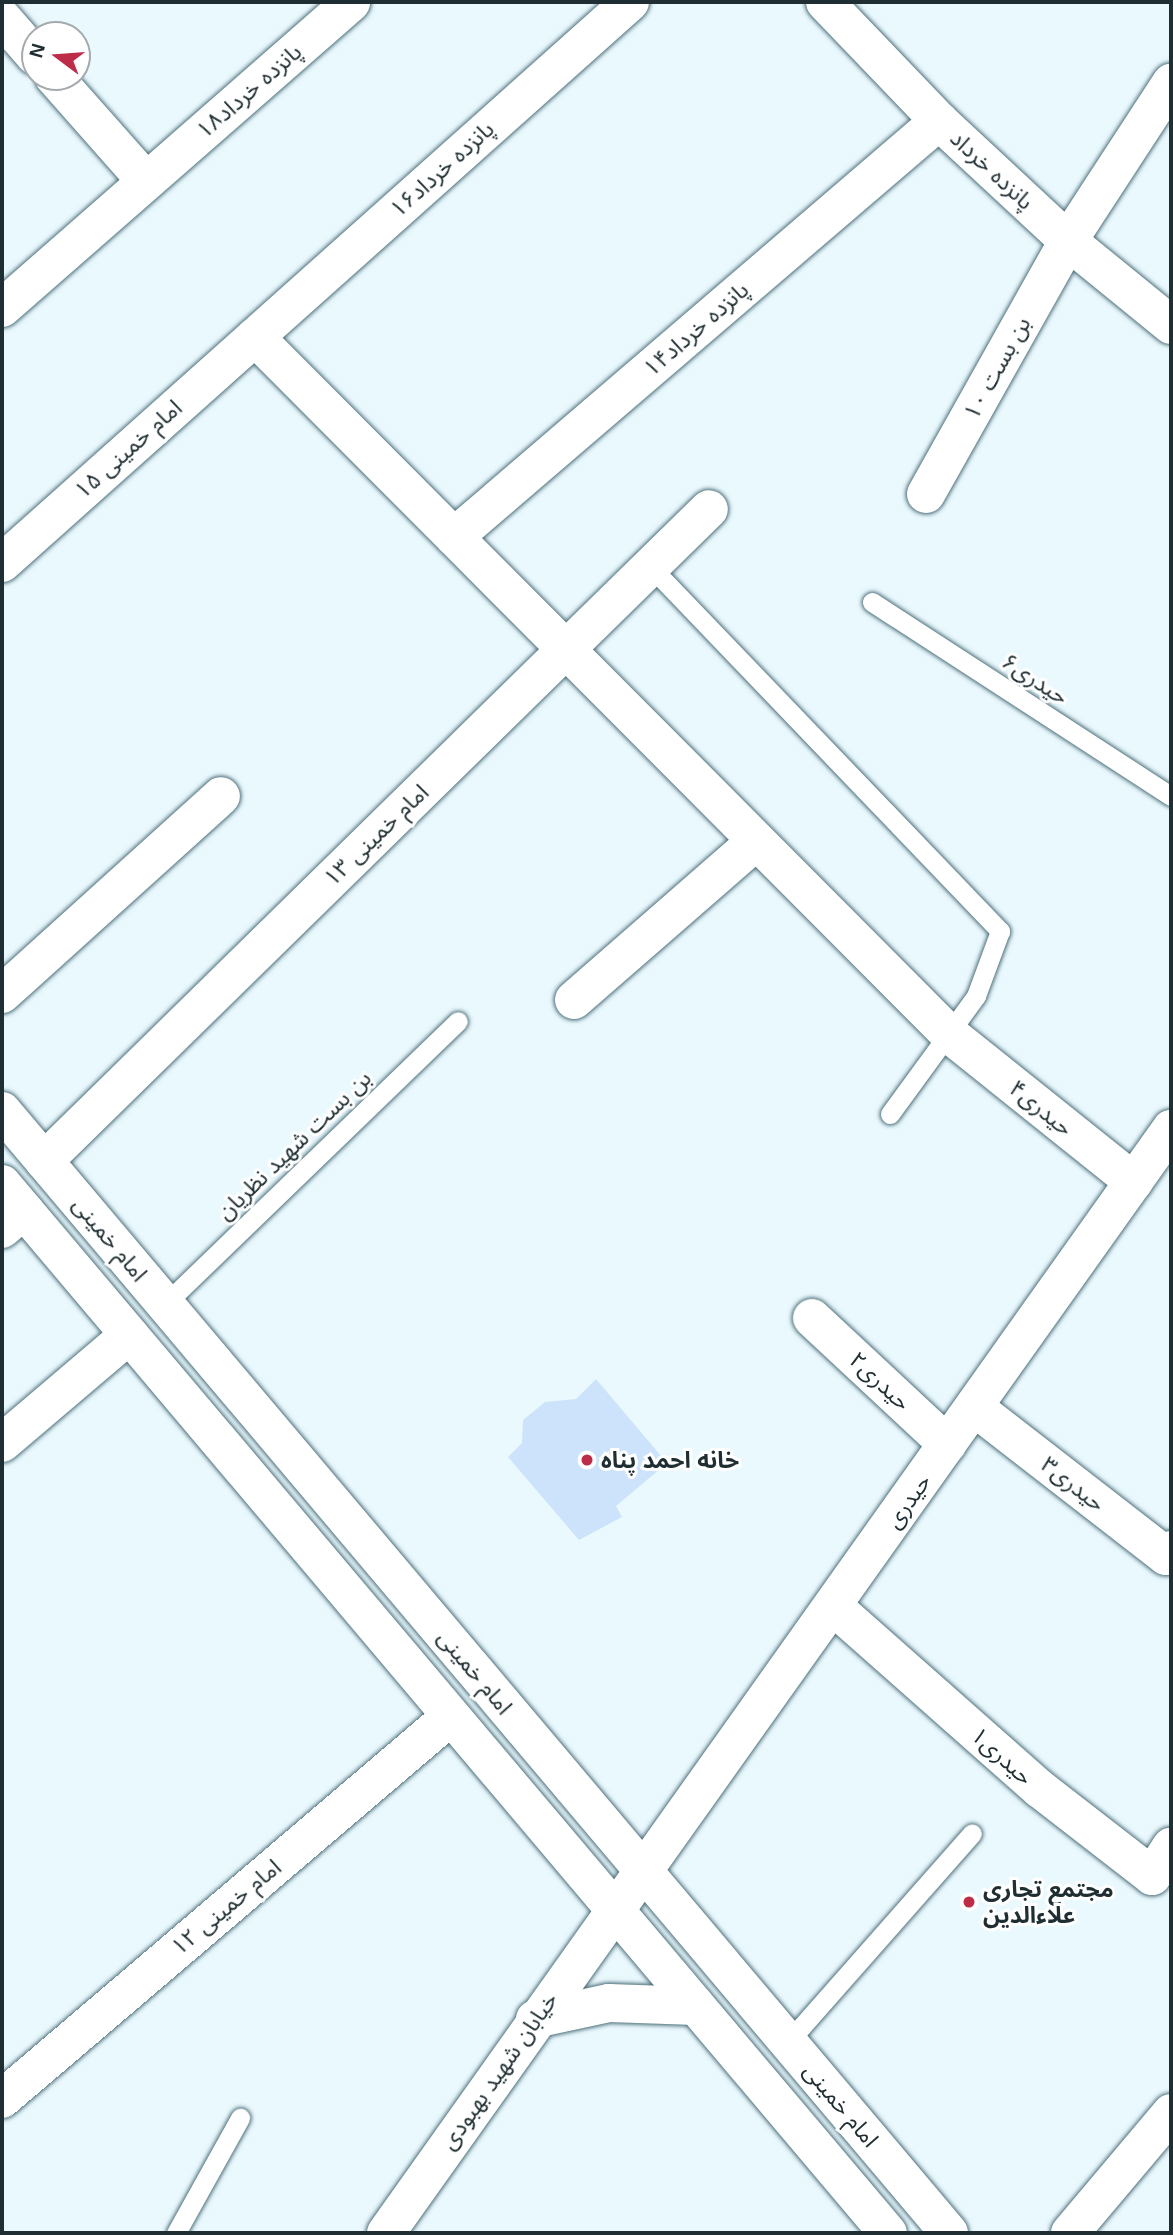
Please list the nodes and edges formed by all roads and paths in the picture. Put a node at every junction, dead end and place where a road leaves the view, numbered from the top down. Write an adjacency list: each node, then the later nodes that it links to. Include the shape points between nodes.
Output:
1 (351, 2): 7 (street, پانزده خرداد۱۸)
2 (630, 2): 11 (street, پانزده خرداد۱۶)
3 (825, 2): 6 (street, پانزده خرداد)
4 (1171, 83): 8 (street, بن بست ۱۰)
5 (66, 91): 7 (street)
6 (939, 121): 8 (street, پانزده خرداد); 14 (street, پانزده خرداد۱۴)
7 (146, 181): 9 (street, پانزده خرداد۱۸)
8 (1068, 241): 10 (street, پانزده خرداد); 12 (street, بن بست ۱۰)
9 (2, 308)
10 (1171, 325)
11 (255, 337): 14 (street, حیدری۴); 15 (street, امام خمینی ۱۵)
12 (926, 494)
13 (709, 509): 16 (street, امام خمینی ۱۳)
14 (454, 537): 18 (street, حیدری۴)
15 (2, 563)
16 (650, 566): 18 (street, امام خمینی ۱۳); 25 (lane, via 1000,931 976,996)
17 (872, 602): 20 (lane, حیدری۶)
18 (565, 649): 21 (street, حیدری۴); 29 (street, امام خمینی ۱۳)
19 (220, 796): 22 (street)
20 (1171, 796)
21 (756, 841): 23 (street); 25 (street, حیدری۴)
22 (2, 994)
23 (574, 1000)
24 (458, 1021): 32 (lane, بن بست شهید نظریان)
25 (948, 1033): 27 (lane); 30 (street, حیدری۴)
26 (2, 1111): 29 (street, امام خمینی)
27 (890, 1114)
28 (1171, 1129): 30 (street, حیدری)
29 (44, 1161): 32 (street, امام خمینی)
30 (1134, 1182): 35 (street, حیدری)
31 (9, 1208): 34 (street, امام خمینی)
32 (165, 1304): 43 (street, امام خمینی)
33 (812, 1318): 37 (street, حیدری۲)
34 (129, 1335): 36 (street); 40 (street, امام خمینی)
35 (974, 1407): 37 (street, حیدری); 38 (street, حیدری۳, via 1166,1556)
36 (2, 1443)
37 (947, 1444): 39 (street, حیدری)
38 (1171, 1550)
39 (833, 1606): 42 (street, حیدری۱, via 1040,1789 1152,1876); 43 (street, حیدری)
40 (451, 1716): 44 (street, امام خمینی); 48 (street, امام خمینی ۱۲)
41 (972, 1833): 47 (lane)
42 (1171, 1847)
43 (645, 1873): 44 (street, خیابان شهید بهبودی); 47 (street, امام خمینی)
44 (613, 1908): 45 (street, امام خمینی); 46 (street, خیابان شهید بهبودی)
45 (696, 2006): 46 (street, via 609,2003); 51 (street, امام خمینی)
46 (535, 2019): 53 (street, خیابان شهید بهبودی)
47 (788, 2042): 54 (street, امام خمینی)
48 (2, 2099)
49 (1171, 2112): 55 (street)
50 (240, 2118): 52 (lane)
51 (876, 2229)
52 (176, 2233)
53 (386, 2233)
54 (949, 2233)
55 (1070, 2233)

